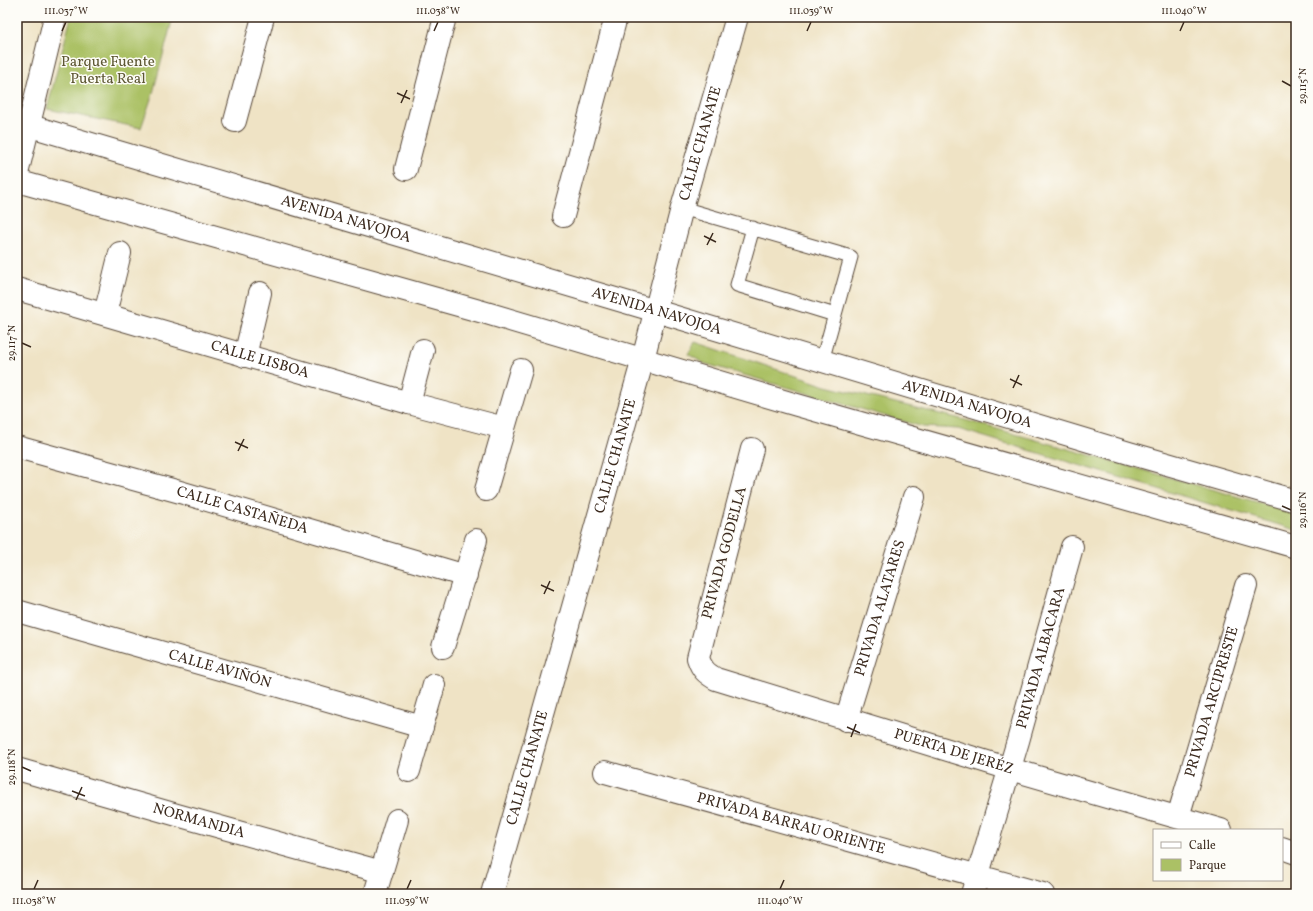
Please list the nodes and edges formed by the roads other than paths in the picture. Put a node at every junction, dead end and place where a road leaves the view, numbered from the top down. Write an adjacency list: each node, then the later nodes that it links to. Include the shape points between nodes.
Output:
1 (55, 17): 7 (street)
2 (263, 17): 6 (street)
3 (445, 17): 8 (street)
4 (616, 17): 12 (street)
5 (737, 17): 11 (street, CALLE CHANATE)
6 (234, 120)
7 (23, 124): 9 (street); 17 (street, AVENIDA NAVOJOA)
8 (406, 169)
9 (17, 174)
10 (17, 181): 22 (street)
11 (682, 208): 13 (lane); 17 (street, CALLE CHANATE)
12 (563, 216)
13 (754, 228): 19 (lane, via 851,257); 19 (lane, via 737,285)
14 (120, 253): 18 (street)
15 (17, 289): 18 (street, CALLE LISBOA)
16 (260, 293): 21 (street)
17 (656, 311): 22 (street, CALLE CHANATE); 23 (street, AVENIDA NAVOJOA)
18 (105, 314): 21 (street, CALLE LISBOA)
19 (835, 315): 23 (lane)
20 (423, 350): 25 (street)
21 (244, 356): 25 (street, CALLE LISBOA)
22 (643, 359): 34 (street); 55 (street, CALLE CHANATE)
23 (822, 360): 31 (street, AVENIDA NAVOJOA, via 1129,454)
24 (521, 370): 26 (street)
25 (409, 403): 26 (street, CALLE LISBOA)
26 (504, 428): 29 (street)
27 (17, 447): 35 (street, CALLE CASTAÑEDA)
28 (752, 449): 39 (street, PRIVADA GODELLA)
29 (486, 490)
30 (914, 497): 41 (street, PRIVADA ALATARES)
31 (1296, 501)
32 (476, 540): 35 (street)
33 (1072, 547): 44 (street, PRIVADA ALBACARA)
34 (1296, 547)
35 (466, 576): 38 (street)
36 (1246, 586): 47 (street, PRIVADA ARCIPRESTE)
37 (17, 611): 42 (street, CALLE AVIÑÓN)
38 (444, 647)
39 (698, 658): 41 (street, PUERTA DE JERÉZ, via 701,668 716,679)
40 (434, 685): 42 (street)
41 (846, 720): 44 (street, PUERTA DE JERÉZ)
42 (422, 727): 45 (street)
43 (17, 769): 52 (street, NORMANDIA)
44 (1010, 769): 47 (street, PUERTA DE JERÉZ); 53 (street, PRIVADA ALBACARA)
45 (409, 771)
46 (605, 772): 53 (street, PRIVADA BARRAU ORIENTE)
47 (1178, 817): 49 (street, PUERTA DE JERÉZ)
48 (397, 820): 52 (street)
49 (1218, 829)
50 (1283, 848): 51 (street)
51 (1296, 853)
52 (382, 872): 54 (street)
53 (975, 885): 56 (street, PRIVADA BARRAU ORIENTE)
54 (375, 894)
55 (492, 894)
56 (1044, 894)

